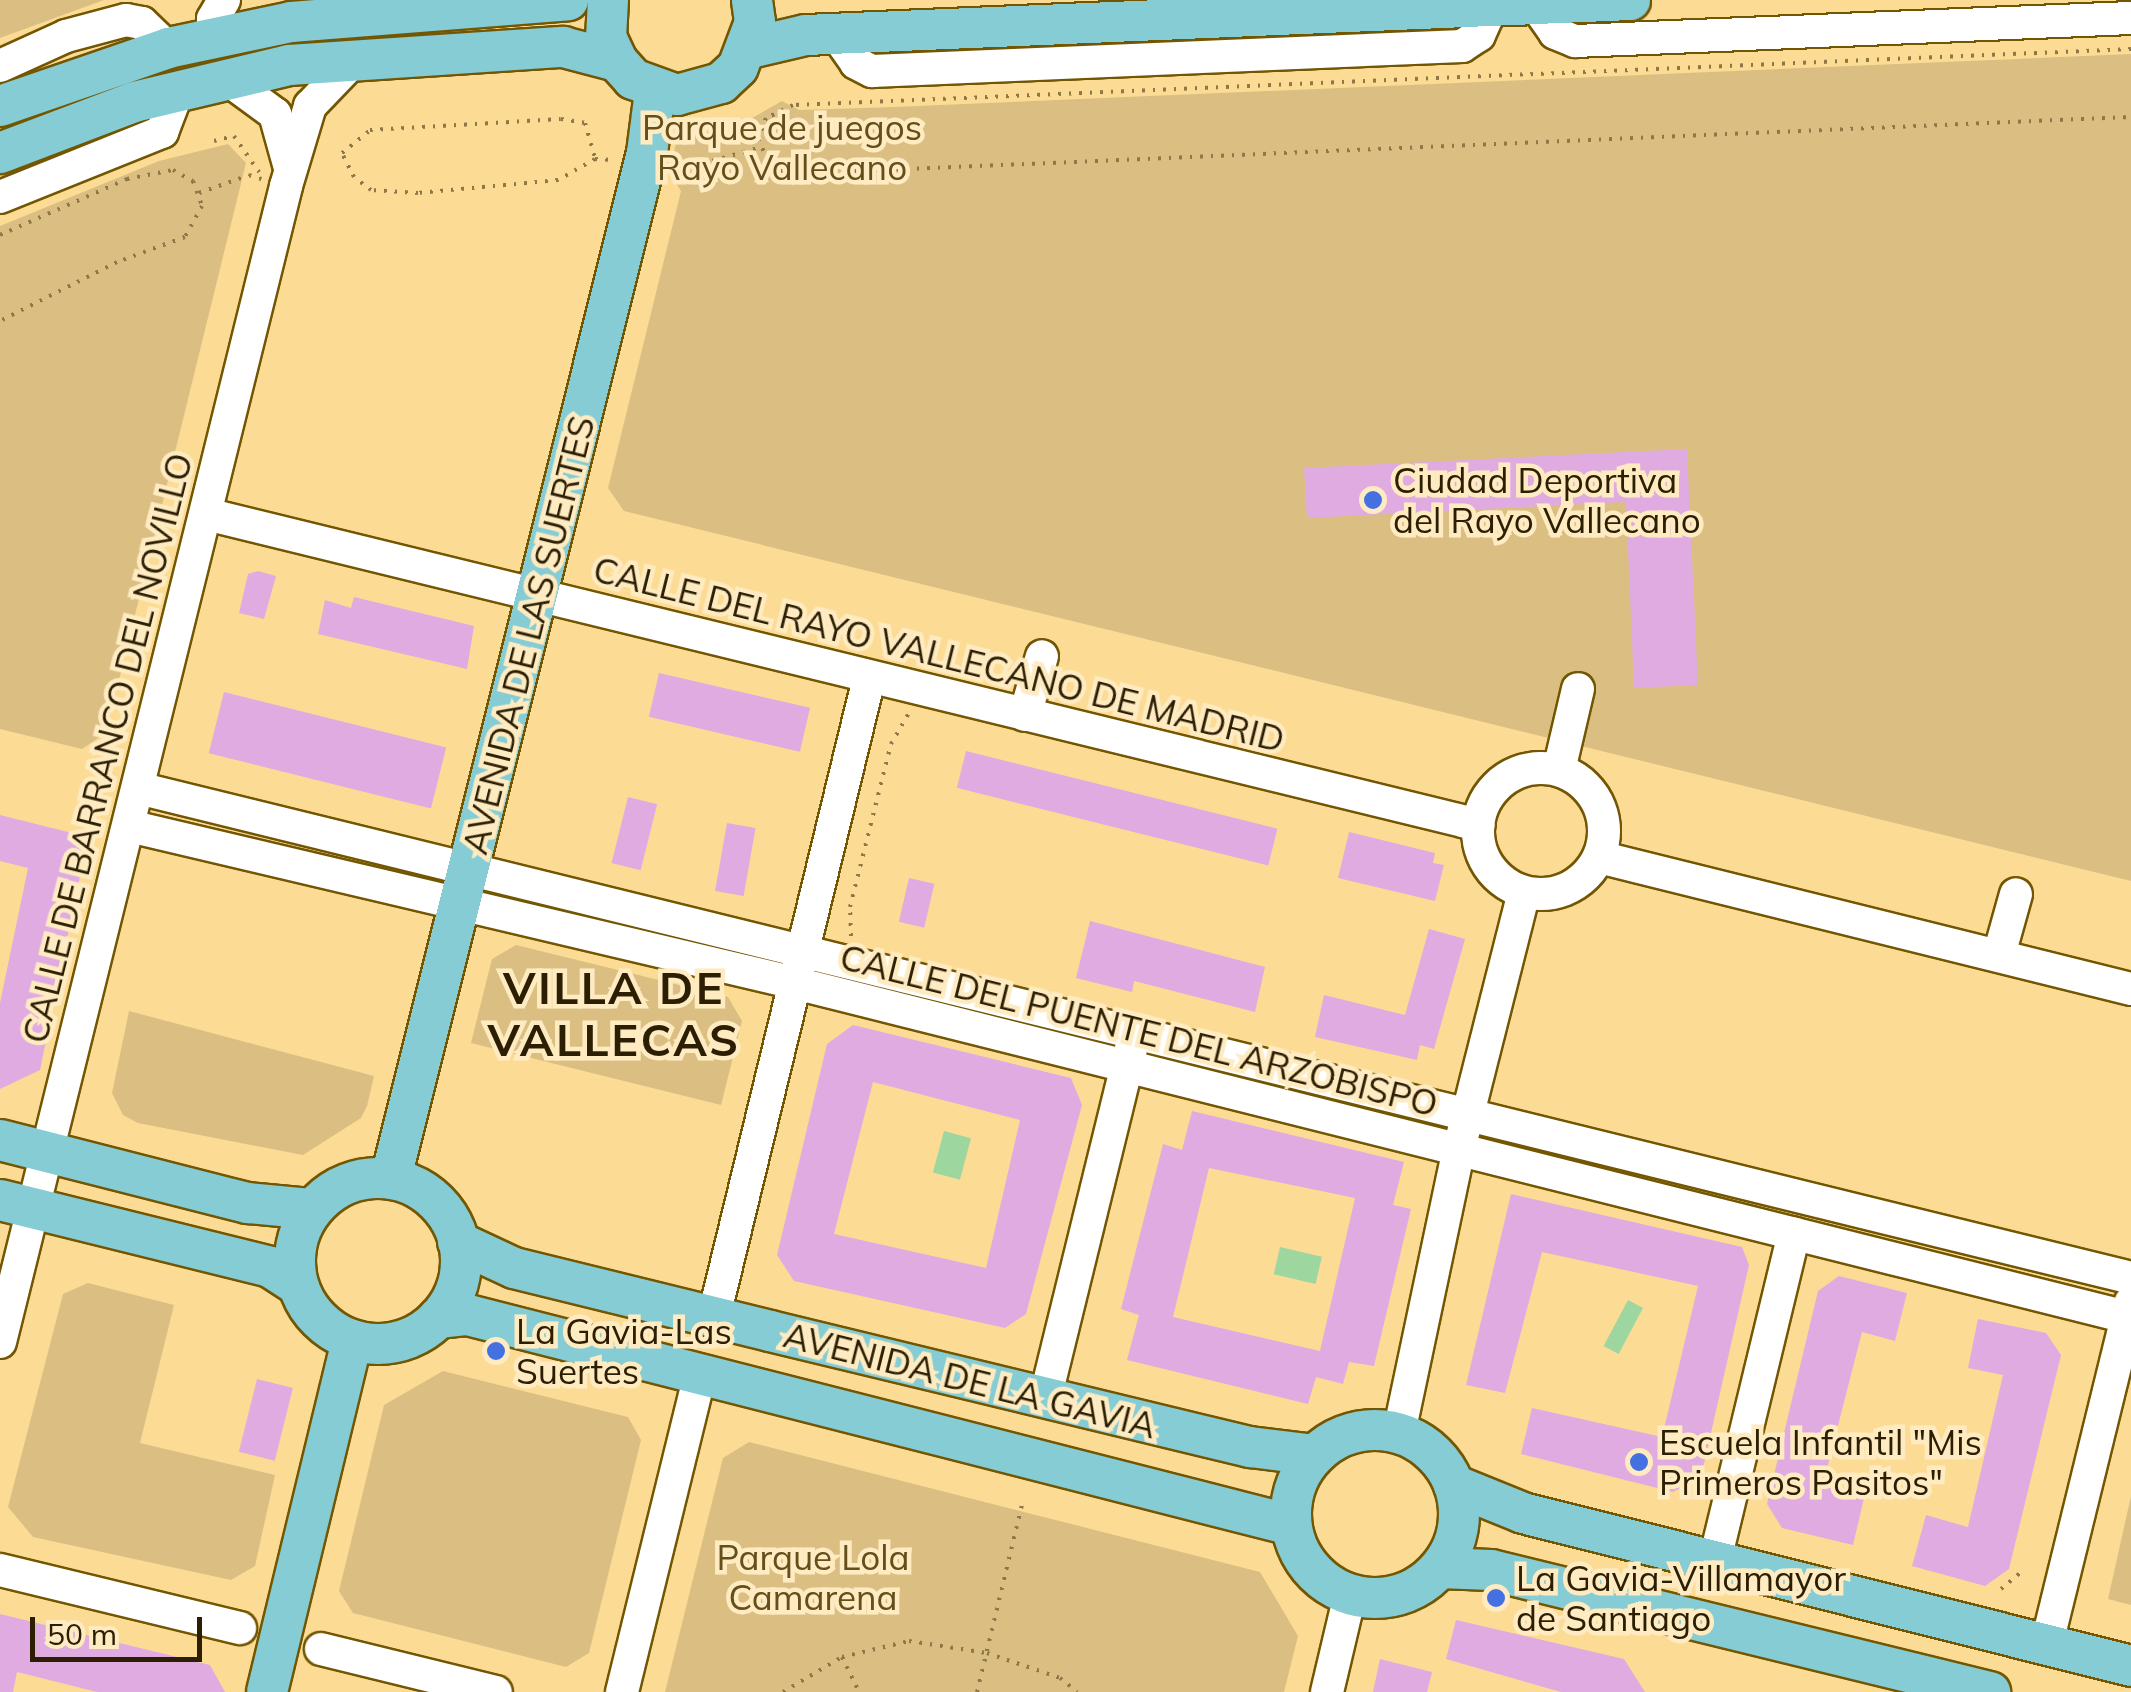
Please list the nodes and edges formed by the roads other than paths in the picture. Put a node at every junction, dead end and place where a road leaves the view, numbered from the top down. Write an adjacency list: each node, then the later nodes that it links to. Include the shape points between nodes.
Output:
1 (568, 0): 5 (main road)
2 (608, 0): 12 (main road, via 606,37)
3 (752, 0): 10 (main road)
4 (1630, 0): 6 (main road)
5 (518, 3): 8 (main road)
6 (1535, 4): 7 (street, via 1555,33 1574,41); 10 (main road, via 836,34)
7 (2131, 18)
8 (219, 19): 9 (main road)
9 (168, 48): 13 (street, via 142,23 126,20 66,36); 17 (main road)
10 (750, 48): 16 (main road, via 738,68 710,88 677,95)
11 (357, 57): 12 (main road, via 563,47); 14 (main road); 19 (street, CALLE DE BARRANCO DEL NOVILLO, via 310,106)
12 (617, 61): 16 (main road)
13 (0, 66)
14 (226, 78): 15 (main road); 19 (street, CALLE DE BARRANCO DEL NOVILLO, via 275,114)
15 (178, 90): 18 (main road); 20 (street, via 162,132)
16 (655, 91): 22 (main road, AVENIDA DE LAS SUERTES, via 650,136)
17 (0, 106)
18 (0, 152)
19 (279, 178): 21 (street, CALLE DE BARRANCO DEL NOVILLO)
20 (0, 197)
21 (206, 514): 22 (street, CALLE DEL RAYO VALLECANO DE MADRID); 28 (street, CALLE DE BARRANCO DEL NOVILLO)
22 (538, 597): 24 (street, CALLE DEL RAYO VALLECANO DE MADRID); 32 (main road, AVENIDA DE LAS SUERTES)
23 (1042, 656): 26 (street)
24 (869, 678): 26 (street, CALLE DEL RAYO VALLECANO DE MADRID); 37 (street)
25 (1578, 689): 27 (street)
26 (1024, 715): 29 (street, CALLE DEL RAYO VALLECANO DE MADRID)
27 (1559, 770): 29 (street, via 1518,772 1501,782); 31 (street, via 1599,804)
28 (138, 788): 30 (street, CALLE DE BARRANCO DEL NOVILLO); 32 (street, CALLE DEL PUENTE DEL ARZOBISPO)
29 (1479, 825): 33 (street, via 1492,872)
30 (129, 826): 35 (street, CALLE DEL PUENTE DEL ARZOBISPO); 43 (street, CALLE DE BARRANCO DEL NOVILLO)
31 (1599, 857): 33 (street, via 1576,884 1542,895); 36 (street)
32 (470, 869): 35 (main road, AVENIDA DE LAS SUERTES); 37 (street, CALLE DEL PUENTE DEL ARZOBISPO)
33 (1524, 893): 41 (street)
34 (2016, 894): 36 (street)
35 (460, 909): 37 (street, CALLE DEL PUENTE DEL ARZOBISPO); 45 (main road, AVENIDA DE LAS SUERTES)
36 (1999, 955): 38 (street)
37 (799, 967): 39 (street, CALLE DEL PUENTE DEL ARZOBISPO); 40 (street, CALLE DEL PUENTE DEL ARZOBISPO); 53 (street)
38 (2131, 989)
39 (1134, 1032): 40 (street); 41 (street, CALLE DEL PUENTE DEL ARZOBISPO)
40 (1126, 1068): 44 (street, CALLE DEL PUENTE DEL ARZOBISPO); 58 (street)
41 (1468, 1116): 44 (street); 50 (street, CALLE DEL PUENTE DEL ARZOBISPO)
42 (0, 1140): 43 (main road)
43 (49, 1151): 46 (street, CALLE DE BARRANCO DEL NOVILLO); 47 (main road, via 248,1204)
44 (1458, 1153): 48 (street, CALLE DEL PUENTE DEL ARZOBISPO); 59 (street)
45 (391, 1178): 47 (main road, via 346,1183); 49 (main road, via 434,1200)
46 (17, 1203): 51 (main road, via 270,1267); 56 (street, CALLE DE BARRANCO DEL NOVILLO)
47 (312, 1209): 51 (main road, via 298,1234)
48 (1794, 1234): 52 (street, CALLE DEL PUENTE DEL ARZOBISPO); 63 (street)
49 (458, 1242): 53 (main road, AVENIDA DE LA GAVIA, via 514,1268); 54 (main road, via 454,1294)
50 (2131, 1278)
51 (298, 1284): 55 (main road, via 319,1319)
52 (2129, 1310): 68 (street)
53 (714, 1316): 58 (main road, AVENIDA DE LA GAVIA)
54 (438, 1318): 55 (main road, via 400,1341); 57 (main road, AVENIDA DE LA GAVIA, via 468,1315)
55 (352, 1340): 71 (main road)
56 (0, 1342)
57 (700, 1374): 62 (main road, AVENIDA DE LA GAVIA); 73 (street)
58 (1045, 1398): 60 (main road, AVENIDA DE LA GAVIA, via 1250,1448)
59 (1399, 1432): 60 (main road, via 1368,1429 1338,1437); 61 (main road, via 1442,1462)
60 (1314, 1455): 62 (main road, via 1291,1500)
61 (1454, 1485): 63 (main road, via 1479,1500); 64 (main road, via 1455,1542)
62 (1291, 1525): 66 (main road, via 1301,1556 1322,1580)
63 (1714, 1564): 68 (main road)
64 (1440, 1568): 66 (main road, via 1400,1595); 75 (main road, via 1491,1570)
65 (0, 1570): 67 (street)
66 (1350, 1595): 74 (street)
67 (240, 1628)
68 (2047, 1643): 70 (main road)
69 (321, 1648): 72 (street)
70 (2131, 1666)
71 (267, 1692)
72 (496, 1692)
73 (622, 1692)
74 (1327, 1692)
75 (1990, 1692)

